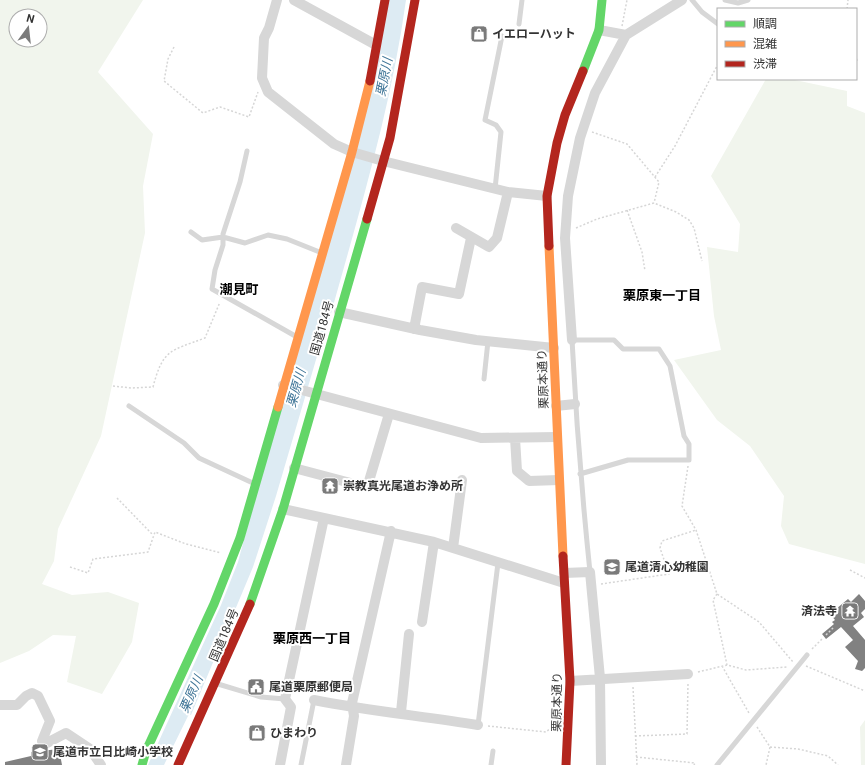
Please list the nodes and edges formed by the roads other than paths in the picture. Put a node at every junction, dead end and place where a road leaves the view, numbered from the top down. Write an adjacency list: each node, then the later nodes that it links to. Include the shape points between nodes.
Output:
1 (278, 0): 18 (street, via 264,38 261,73 268,92 334,144)
2 (294, 0): 16 (street)
3 (385, 0): 16 (main road)
4 (415, 0): 19 (main road, 国道184号, via 390,138)
5 (522, 0): 12 (lane)
6 (602, 0): 13 (main road, 栗原本通り)
7 (682, 0): 14 (street)
8 (692, 0): 11 (lane)
9 (725, 0): 10 (lane, via 738,3)
10 (748, 0)
11 (717, 23)
12 (519, 24)
13 (599, 30): 14 (street); 22 (main road, 栗原本通り, via 565,115)
14 (623, 34): 31 (street, via 595,93 583,128 568,196 566,232)
15 (502, 36): 20 (lane, via 485,120 496,125 501,132)
16 (376, 45): 18 (main road)
17 (247, 151): 25 (lane)
18 (354, 153): 19 (street); 27 (main road)
19 (378, 160): 20 (street); 28 (main road, 国道184号)
20 (495, 189): 21 (street)
21 (508, 192): 22 (street); 26 (street, via 497,238 489,247)
22 (547, 196): 33 (main road, 栗原本通り)
23 (456, 228): 26 (street)
24 (191, 232): 25 (lane, via 202,240)
25 (223, 237): 27 (lane, via 245,243 268,235); 30 (lane, via 212,289)
26 (471, 238): 29 (street, via 460,294 422,287)
27 (322, 253): 30 (main road)
28 (339, 312): 29 (street); 36 (main road, 国道184号)
29 (414, 329): 32 (street)
30 (297, 337): 35 (main road)
31 (572, 340): 37 (lane); 44 (lane, via 614,340 623,349 659,349 670,366 684,436 689,444 689,460 628,460)
32 (488, 341): 33 (street); 34 (lane)
33 (554, 348): 39 (main road, 栗原本通り)
34 (484, 379)
35 (286, 386): 36 (street); 47 (main road)
36 (311, 393): 40 (street); 43 (main road, 国道184号)
37 (575, 404): 39 (street); 44 (lane)
38 (129, 406): 47 (lane, via 184,443 199,458)
39 (556, 406): 41 (main road, 栗原本通り)
40 (388, 414): 42 (street, via 481,438); 43 (street, via 369,481 362,486)
41 (557, 437): 42 (street); 46 (main road, 栗原本通り)
42 (515, 438): 46 (street, via 518,471 529,481)
43 (294, 468): 48 (main road, 国道184号)
44 (580, 474): 54 (lane)
45 (462, 480): 52 (street)
46 (559, 480): 55 (main road, 栗原本通り)
47 (255, 484): 71 (main road, via 234,556)
48 (283, 509): 49 (street); 62 (main road, 国道184号, via 258,588)
49 (324, 518): 50 (street); 63 (street)
50 (391, 531): 51 (street); 66 (street)
51 (434, 542): 52 (street); 56 (street)
52 (453, 548): 53 (street)
53 (498, 563): 55 (street); 68 (lane)
54 (590, 572): 55 (street); 60 (street)
55 (564, 578): 61 (main road, 栗原本通り)
56 (422, 622)
57 (409, 634): 67 (street)
58 (807, 655): 79 (lane)
59 (688, 674): 60 (street)
60 (600, 678): 61 (street); 78 (street)
61 (570, 680): 77 (main road, 栗原本通り)
62 (216, 684): 63 (lane, via 261,697); 72 (main road, 国道184号)
63 (285, 699): 73 (street, via 291,707)
64 (314, 700): 66 (street); 74 (lane)
65 (0, 705): 70 (street, via 17,705 32,693 38,696 50,722 42,741 45,744 66,733 90,749)
66 (352, 708): 67 (street); 75 (street, via 354,716)
67 (401, 712): 68 (street)
68 (478, 725)
69 (493, 750): 76 (lane)
70 (102, 765)
71 (142, 765)
72 (178, 765)
73 (280, 765)
74 (301, 765)
75 (346, 765)
76 (491, 765)
77 (566, 765)
78 (601, 765)
79 (717, 765)

